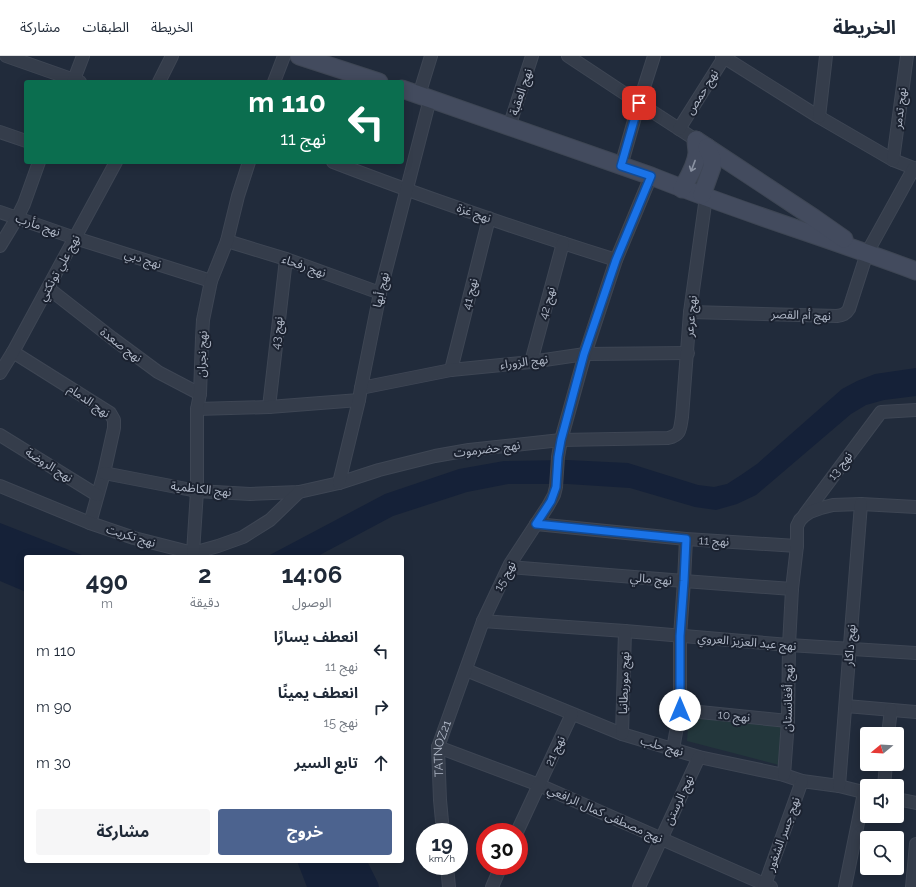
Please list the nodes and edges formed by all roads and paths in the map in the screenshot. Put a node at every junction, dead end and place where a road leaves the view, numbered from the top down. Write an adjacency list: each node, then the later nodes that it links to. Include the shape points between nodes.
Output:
1 (6, 56): 13 (street)
2 (83, 56): 14 (street)
3 (172, 56): 15 (street)
4 (284, 56): 16 (street)
5 (299, 56): 17 (main road)
6 (431, 56): 19 (street, نهج أبها)
7 (532, 56): 22 (street, نهج العقبة)
8 (568, 56): 20 (street)
9 (654, 56): 20 (street)
10 (723, 56): 21 (street); 23 (street, نهج حمص)
11 (826, 56): 21 (street)
12 (907, 56): 27 (street, نهج تدمر)
13 (73, 80)
14 (76, 80)
15 (159, 80)
16 (275, 80)
17 (373, 80)
18 (404, 90): 19 (main road)
19 (425, 97): 22 (main road); 36 (street, نهج أبها)
20 (639, 103): 23 (street); 32 (street)
21 (819, 117): 27 (street)
22 (509, 127): 32 (main road)
23 (679, 129): 26 (street)
24 (0, 132): 25 (street)
25 (24, 140)
26 (701, 144): 35 (main road, one-way to 35, via 694,166); 37 (main road, via 712,159); 45 (main road)
27 (893, 160): 33 (street)
28 (37, 164): 39 (street)
29 (115, 164): 41 (street, نهج علي تونكتي)
30 (248, 164): 42 (street, نهج نجران)
31 (338, 164): 36 (street, نهج غزة)
32 (621, 166): 34 (main road)
33 (915, 168): 45 (street)
34 (651, 176): 35 (main road); 47 (street, نهج 15)
35 (682, 188): 37 (main road)
36 (407, 190): 40 (street, نهج غزة); 51 (street, نهج أبها)
37 (704, 196): 45 (main road); 52 (street, نهج عرعر)
38 (0, 212): 39 (street, نهج مأرب)
39 (17, 218): 41 (street, نهج مأرب); 44 (street)
40 (489, 218): 43 (street, نهج غزة); 57 (street, نهج 41)
41 (75, 238): 49 (street, نهج دبي); 50 (street, نهج علي تونكتي)
42 (227, 241): 46 (street, نهج رفحاء); 49 (street, نهج نجران)
43 (563, 243): 47 (street, نهج غزة); 56 (street, نهج 42)
44 (0, 246)
45 (863, 251): 48 (main road); 52 (street, نهج أم القصر, via 849,309 844,315)
46 (286, 259): 51 (street, نهج رفحاء); 62 (street, نهج 43)
47 (616, 260): 55 (street, نهج 15)
48 (916, 272)
49 (211, 281): 60 (street, نهج نجران, via 203,320)
50 (48, 288): 53 (street, نهج علي تونكتي); 60 (street, نهج صعدة, via 158,372)
51 (380, 293): 59 (street, نهج أبها)
52 (690, 312): 54 (street, نهج عرعر)
53 (13, 352): 58 (street, نهج علي تونكتي); 68 (street, نهج الدمام, via 110,413 114,420 114,428)
54 (688, 353): 55 (street, نهج الزوراء); 65 (street, نهج عرعر)
55 (584, 354): 56 (street, نهج الزوراء); 67 (street, نهج 15)
56 (531, 362): 57 (street, نهج الزوراء)
57 (451, 370): 59 (street, نهج الزوراء)
58 (0, 373)
59 (361, 388): 61 (street, نهج أبها)
60 (200, 394): 63 (street, نهج نجران)
61 (359, 400): 62 (street); 69 (street, نهج أبها)
62 (269, 407): 63 (street)
63 (197, 409): 71 (street, نهج نجران)
64 (916, 410): 77 (street, نهج 13, via 881,412)
65 (678, 434): 67 (street, نهج حضرموت, via 668,438)
66 (0, 436): 73 (street, نهج الروضة)
67 (561, 440): 69 (street, نهج حضرموت, via 434,456); 78 (street, نهج 15, via 556,487 551,501)
68 (104, 473): 71 (street, نهج الكاظمية); 73 (street, نهج الدمام)
69 (339, 483): 72 (street, نهج حضرموت)
70 (0, 486): 76 (street, نهج تكريت)
71 (197, 491): 72 (street, نهج الكاظمية, via 250,494); 81 (street, نهج نجران)
72 (300, 492): 81 (street, نهج تكريت, via 270,520 244,537)
73 (97, 495): 76 (street, نهج الدمام)
74 (861, 504): 75 (street); 77 (street, via 821,508 804,516); 89 (street, نهج داكار)
75 (916, 507)
76 (90, 523): 81 (street, نهج تكريت, via 134,538)
77 (799, 523): 80 (street, نهج أفغانستان)
78 (536, 524): 79 (street, نهج 11); 82 (street, نهج 15)
79 (686, 539): 80 (street, نهج 11); 83 (street)
80 (797, 546): 84 (street, نهج أفغانستان)
81 (193, 553)
82 (509, 567): 83 (street, نهج مالي); 85 (street, نهج 15)
83 (684, 581): 84 (street, نهج مالي); 87 (street)
84 (792, 589): 88 (street, نهج أفغانستان)
85 (483, 621): 86 (street, نهج عبد العزيز العروي); 91 (street, نهج 15)
86 (625, 631): 87 (street, نهج عبد العزيز العروي); 99 (street, نهج موريطانيا)
87 (680, 636): 88 (street, نهج عبد العزيز العروي); 93 (street)
88 (789, 646): 89 (street, نهج عبد العزيز العروي); 97 (street, نهج أفغانستان)
89 (850, 649): 90 (street, نهج عبد العزيز العروي); 92 (street, نهج داكار)
90 (916, 653)
91 (466, 670): 96 (street, نهج حلب); 100 (street, TATNOZ21)
92 (846, 706): 94 (street); 106 (street, نهج داكار)
93 (680, 710): 97 (street, نهج 10); 101 (street)
94 (891, 710): 95 (street); 98 (street)
95 (916, 712)
96 (572, 714): 99 (street, نهج حلب); 105 (street, نهج 21)
97 (788, 721): 103 (street, نهج أفغانستان)
98 (889, 727)
99 (622, 734): 101 (street, نهج حلب)
100 (438, 747): 105 (street, نهج مصطفى كمال الرافعي); 111 (street, TATNOZ21)
101 (673, 748): 102 (street, نهج حلب)
102 (699, 757): 103 (street, نهج حلب); 113 (street, نهج الرستن)
103 (784, 775): 104 (street, نهج حلب)
104 (802, 781): 106 (street, نهج حلب); 118 (street, نهج جسر الشغور)
105 (539, 785): 112 (street, نهج 21); 113 (street, نهج مصطفى كمال الرافعي)
106 (839, 786): 107 (street, نهج حلب)
107 (860, 791)
108 (904, 800): 109 (street)
109 (916, 803)
110 (860, 820): 122 (street)
111 (442, 823)
112 (521, 823)
113 (661, 839): 118 (street, نهج مصطفى كمال الرافعي); 121 (street, نهج الرستن)
114 (916, 844): 117 (street)
115 (448, 875): 119 (street)
116 (497, 875): 120 (street)
117 (914, 880)
118 (767, 886)
119 (449, 887)
120 (492, 887)
121 (639, 887)
122 (845, 887)

